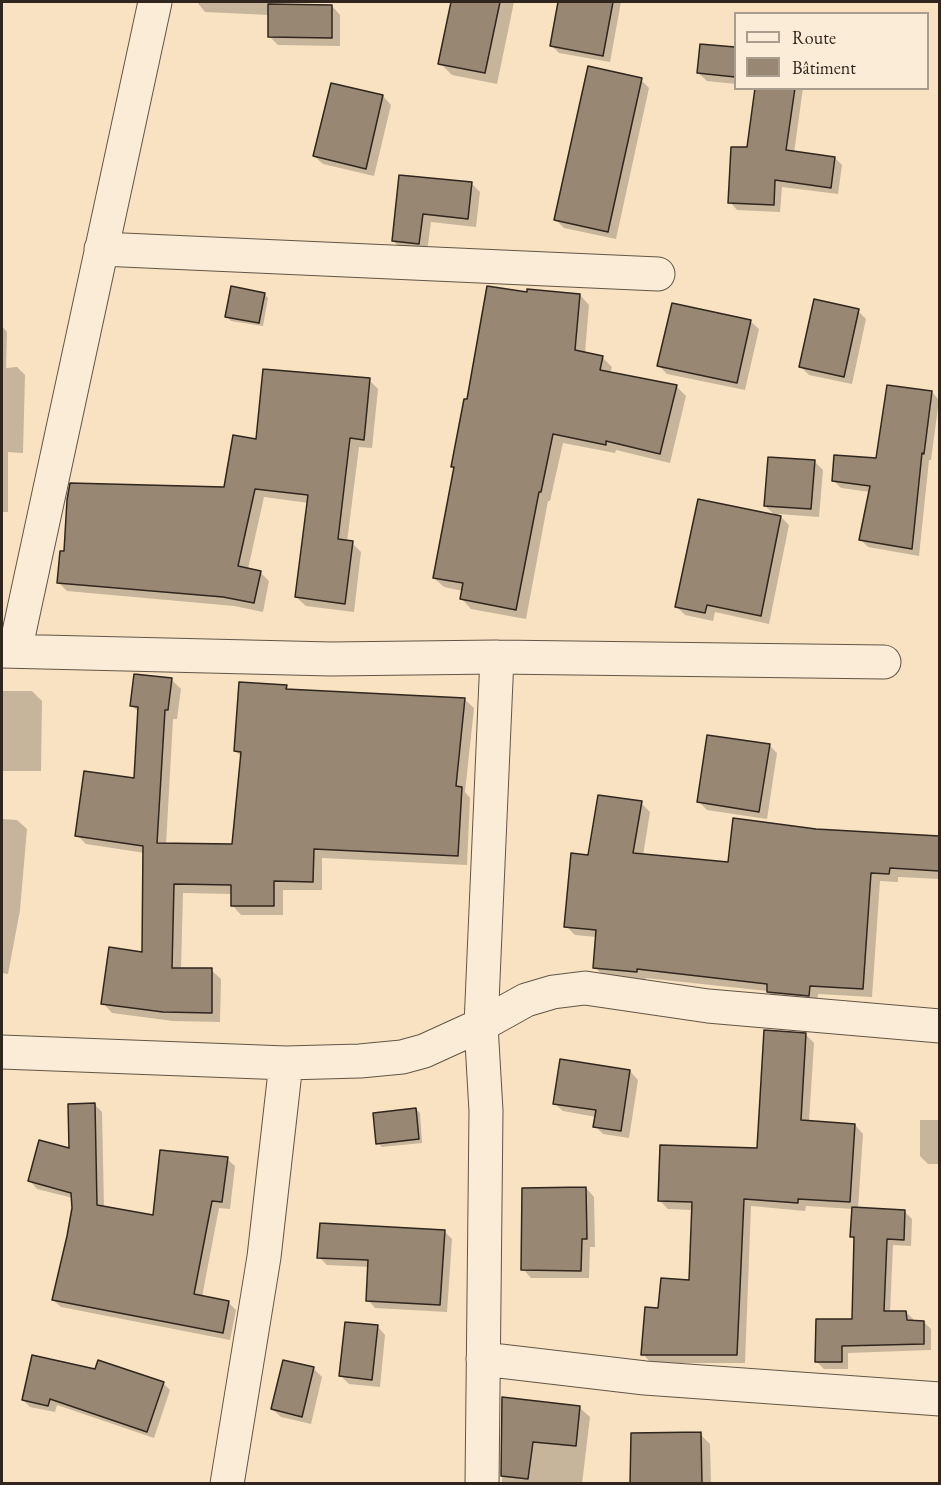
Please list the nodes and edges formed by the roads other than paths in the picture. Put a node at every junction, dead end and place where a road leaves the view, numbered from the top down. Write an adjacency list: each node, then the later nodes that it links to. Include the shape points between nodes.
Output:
1 (155, 2): 2 (street)
2 (101, 249): 3 (street); 4 (street)
3 (658, 273)
4 (8, 651): 5 (street, via 331,659)
5 (497, 657): 6 (street); 7 (street)
6 (884, 662)
7 (481, 1025): 8 (street, via 526,1000 585,988 708,1006); 10 (street, via 402,1057); 11 (street, via 486,1111)
8 (939, 1026)
9 (2, 1052): 10 (street)
10 (286, 1063): 13 (street, via 264,1257)
11 (483, 1359): 12 (street, via 645,1378); 14 (street)
12 (939, 1399)
13 (227, 1484)
14 (482, 1484)

